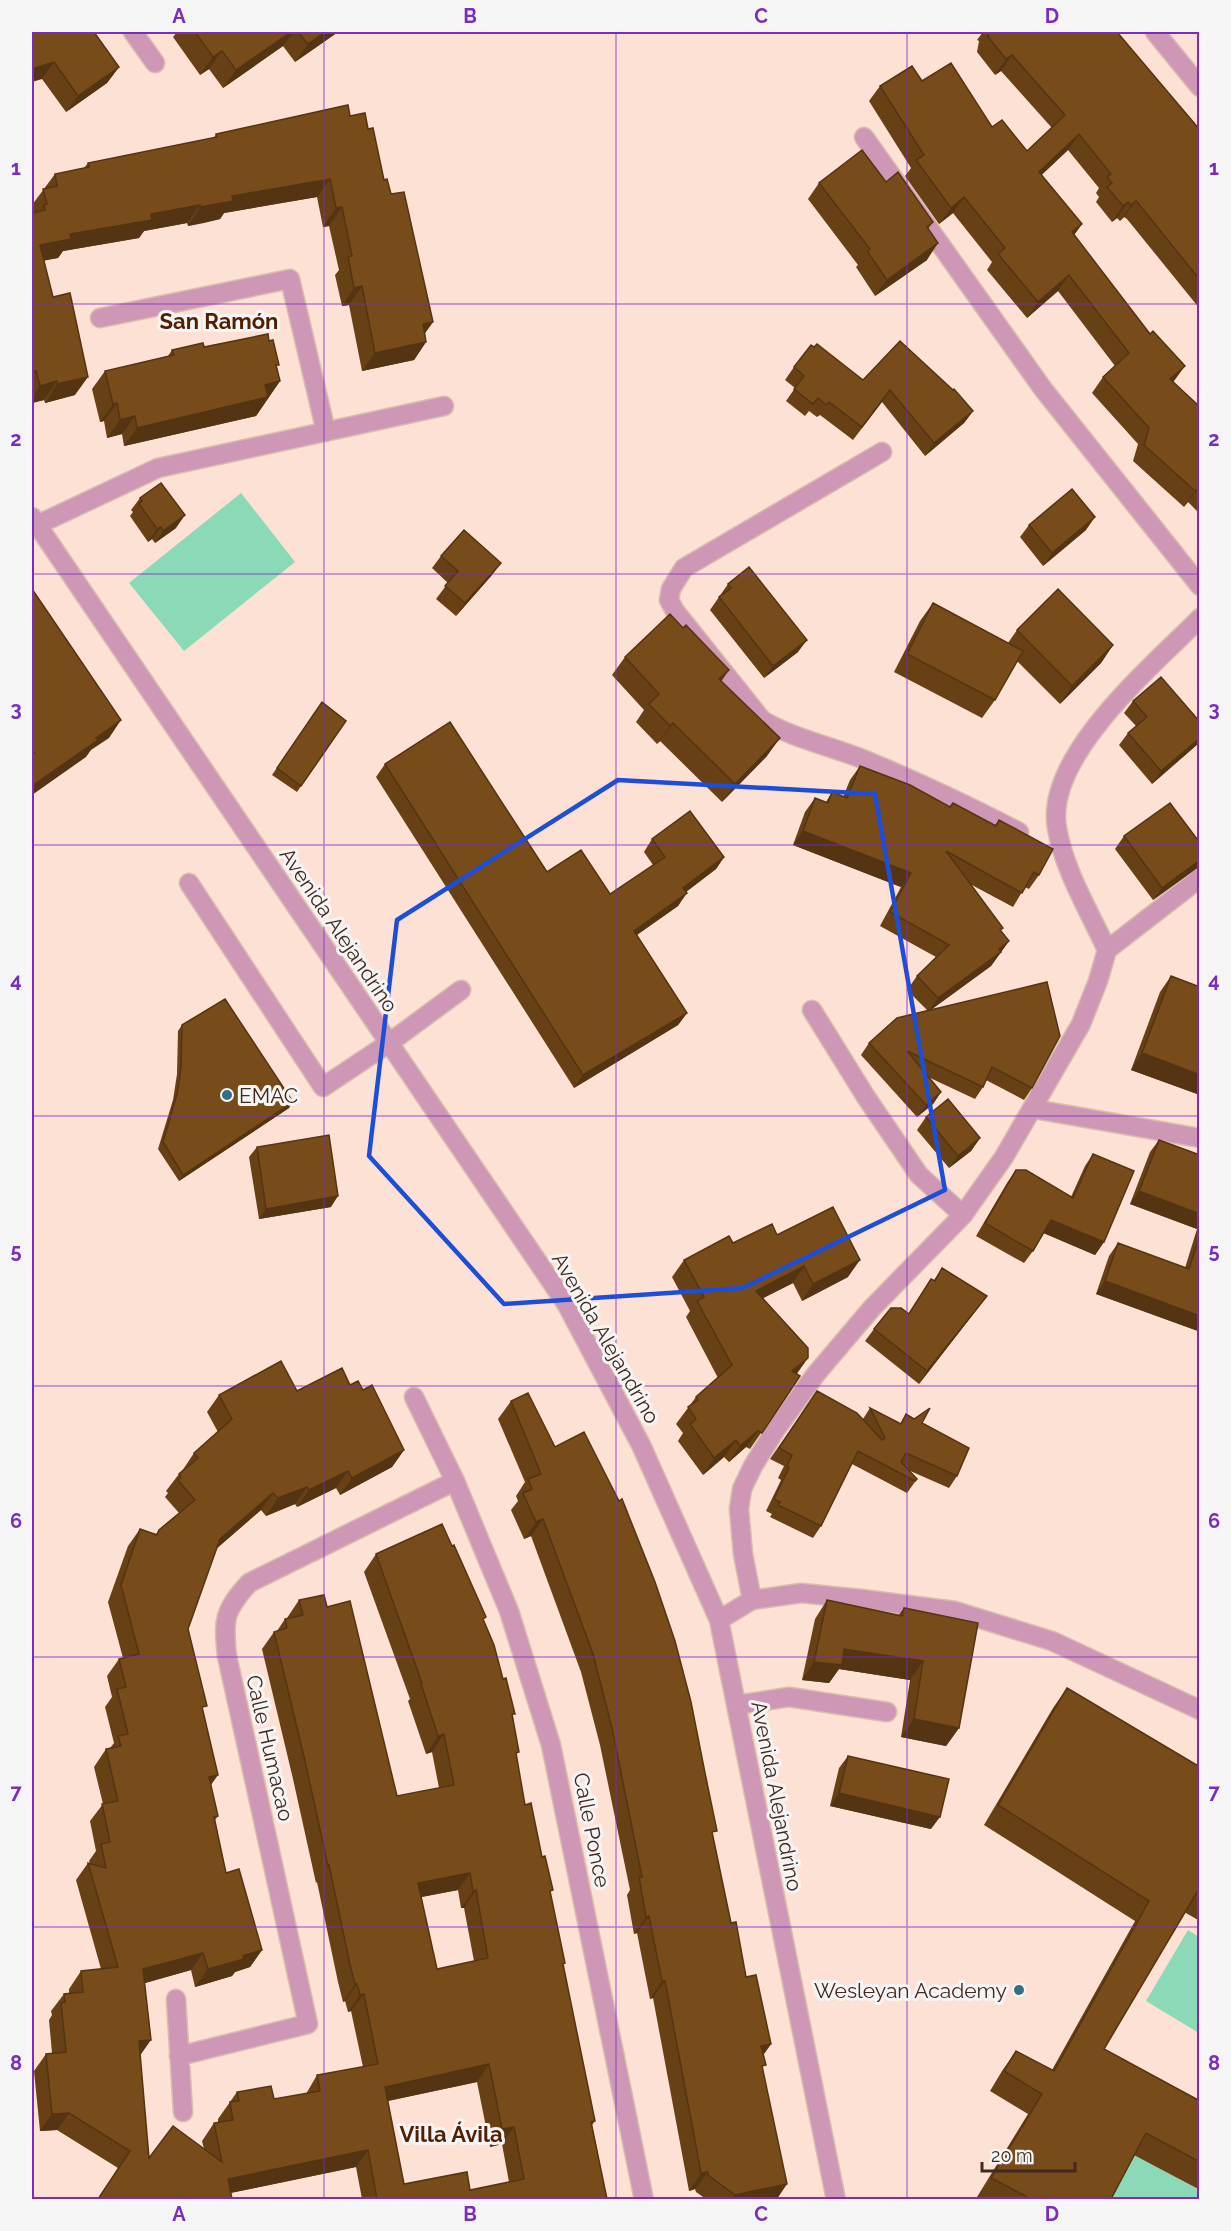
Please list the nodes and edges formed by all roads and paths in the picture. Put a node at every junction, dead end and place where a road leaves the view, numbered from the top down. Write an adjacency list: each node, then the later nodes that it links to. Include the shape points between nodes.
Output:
1 (133, 32): 3 (street)
2 (1155, 32): 4 (street)
3 (155, 63)
4 (1200, 87)
5 (864, 137): 11 (street, via 1043,389)
6 (100, 318): 8 (street, via 290,279)
7 (444, 406): 8 (street)
8 (326, 432): 10 (street, via 158,468)
9 (882, 452): 13 (street, via 684,568 669,600 762,720 929,788)
10 (34, 521): 19 (street, Avenida Alejandrino)
11 (1200, 586)
12 (1200, 618): 13 (street, via 1112,707 1078,750 1061,783 1056,807)
13 (1063, 855): 16 (street)
14 (1200, 878): 16 (street)
15 (189, 883): 19 (street, via 323,1087)
16 (1107, 950): 20 (street, via 1081,1024)
17 (461, 990): 19 (street)
18 (812, 1010): 22 (street, via 919,1175)
19 (389, 1043): 26 (street, Avenida Alejandrino, via 567,1305 641,1444)
20 (1034, 1109): 21 (street); 22 (street)
21 (1200, 1138)
22 (963, 1215): 25 (street, via 872,1308 816,1374 753,1466 742,1489 739,1509)
23 (414, 1397): 24 (street, Calle Ponce)
24 (454, 1481): 31 (street, Calle Humacao, via 249,1582 232,1602 224,1626 226,1656 308,2024); 33 (street, Calle Ponce, via 509,1611 551,1745)
25 (752, 1600): 26 (street); 28 (street, via 801,1593 954,1611 1052,1641)
26 (719, 1620): 27 (street, Avenida Alejandrino)
27 (736, 1705): 29 (street, via 789,1697); 34 (street, Avenida Alejandrino)
28 (1200, 1710)
29 (887, 1712)
30 (176, 1999): 31 (street)
31 (179, 2056): 32 (street)
32 (183, 2112)
33 (644, 2199)
34 (836, 2199)

